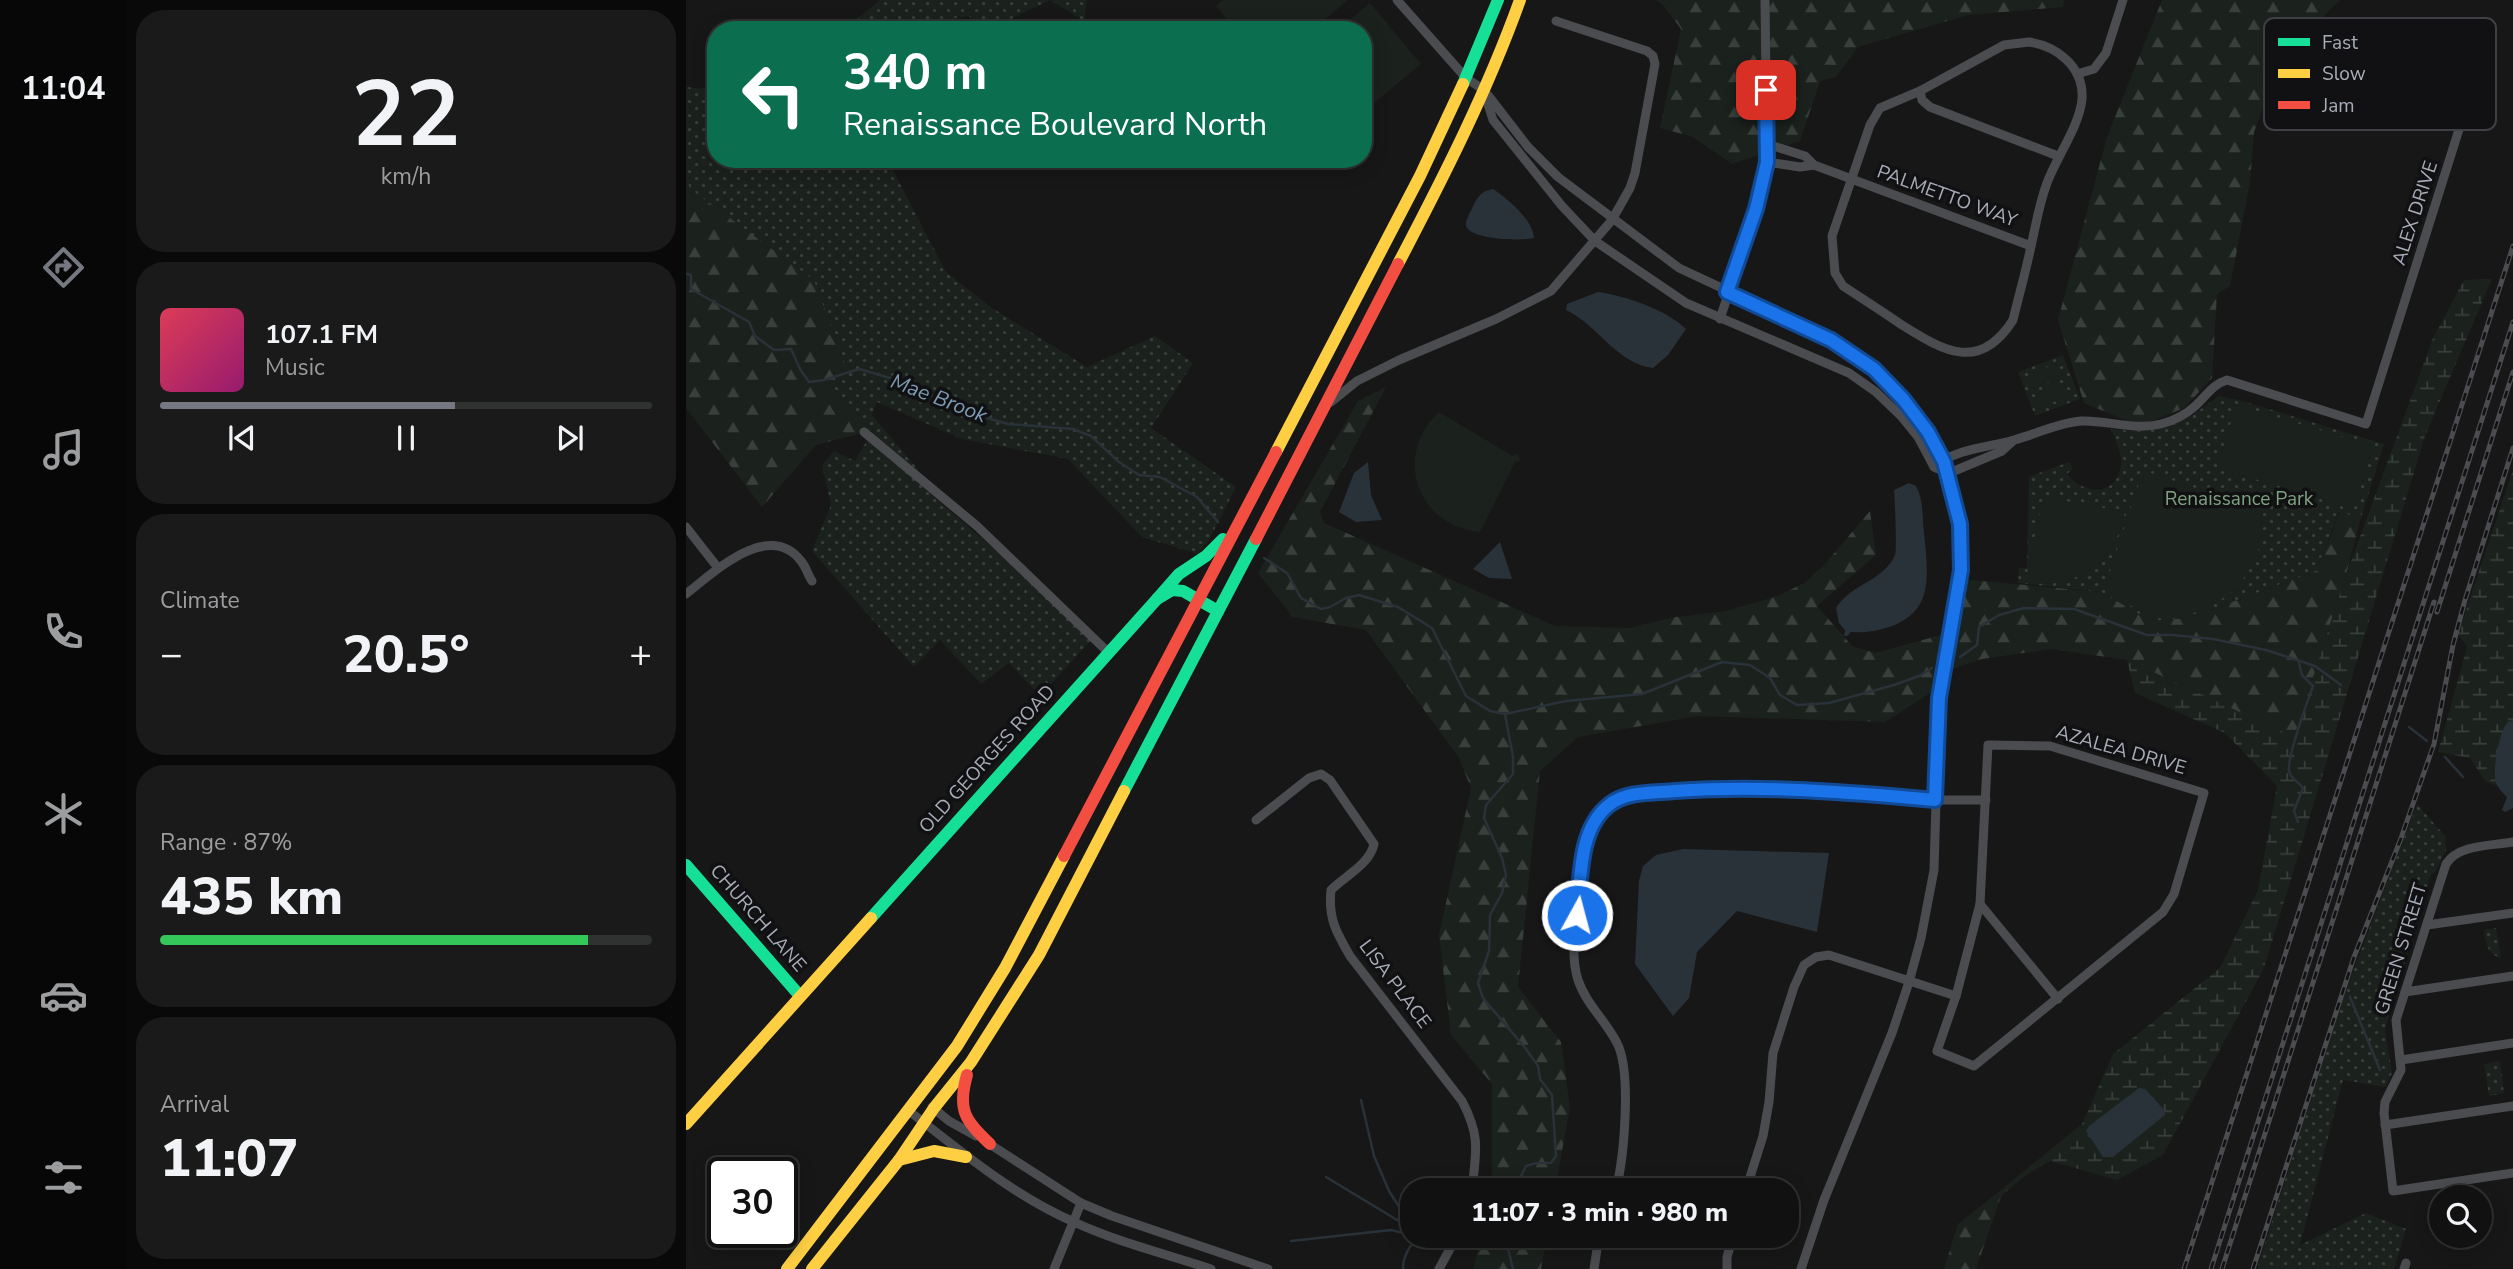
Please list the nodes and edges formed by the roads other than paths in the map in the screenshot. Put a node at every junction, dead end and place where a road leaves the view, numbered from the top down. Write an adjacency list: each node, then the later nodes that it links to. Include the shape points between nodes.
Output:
1 (1396, 0): 8 (street)
2 (1498, 0): 8 (main road)
3 (1520, 0): 9 (main road)
4 (1765, 0): 12 (street)
5 (2123, 0): 7 (street, via 2106,53 2094,69)
6 (1556, 21): 17 (street, via 1654,56 1635,173)
7 (2077, 74): 10 (street, via 2064,56 2047,45 2029,42 2004,45); 13 (street, via 2082,97 2078,118)
8 (1466, 78): 9 (street); 29 (main road, via 1420,176)
9 (1484, 90): 17 (street, via 1558,177); 18 (street, via 1493,120); 22 (main road, via 1452,161)
10 (1920, 91): 13 (street, via 1930,107); 16 (street, via 1880,108)
11 (2459, 130): 24 (street, ALEX DRIVE, via 2366,424 2227,380 2218,383 2195,407 2162,424 2056,424)
12 (1767, 144): 14 (street); 15 (street, via 1805,156)
13 (2058, 156): 19 (street)
14 (1767, 162): 15 (street); 20 (street)
15 (1814, 165): 16 (street, PALMETTO WAY)
16 (1851, 179): 19 (street, PALMETTO WAY); 19 (street, via 1832,236 1835,273 1843,286 1934,346 1967,353 1989,347 2003,336 2013,320)
17 (1612, 219): 18 (street); 20 (street, via 1679,268)
18 (1595, 241): 21 (street, via 1686,303); 22 (street, via 1551,291 1357,381)
19 (2031, 246)
20 (1727, 292): 21 (street); 25 (street, via 1831,340 1874,369 1928,432)
21 (1720, 319): 26 (street, via 1849,373 1901,416)
22 (1321, 410): 35 (main road)
23 (864, 432): 36 (street, via 977,526)
24 (2012, 441): 25 (street); 27 (street, via 2002,451)
25 (1942, 460): 26 (street); 27 (street)
26 (1934, 467): 27 (street)
27 (1947, 474): 37 (street, via 1960,524 1961,570 1939,698)
28 (686, 527): 30 (street)
29 (1235, 528): 33 (main road, OLD GEORGES ROAD); 34 (main road)
30 (718, 568): 31 (street, via 746,551 776,547 791,551 802,561); 32 (street)
31 (811, 581)
32 (686, 594)
33 (1157, 598): 34 (main road, via 1172,590); 36 (main road, OLD GEORGES ROAD)
34 (1198, 599): 35 (main road); 54 (main road, via 1005,968)
35 (1218, 611): 53 (main road, via 1048,938)
36 (1109, 653): 48 (main road, OLD GEORGES ROAD)
37 (1935, 800): 38 (street); 46 (street, via 1934,870); 66 (street, via 1766,787 1644,793 1608,806 1592,825 1573,954 1578,980 1624,1061)
38 (1986, 800): 42 (street, AZALEA DRIVE); 50 (street, AZALEA DRIVE, via 1988,745 2050,746 2204,793 2174,894 2163,912)
39 (1256, 820): 65 (street, LISA PLACE, via 1309,778 1321,774 1330,780 1374,844 1366,860 1331,890 1329,910 1350,956 1462,1101 1477,1140)
40 (2513, 842): 44 (street, GREEN STREET, via 2454,855 2446,864)
41 (686, 865): 48 (main road, CHURCH LANE)
42 (1980, 904): 49 (street, AZALEA DRIVE); 50 (street)
43 (2513, 913): 44 (street)
44 (2427, 925): 47 (street, GREEN STREET)
45 (2513, 976): 47 (street)
46 (1909, 982): 49 (street); 67 (street, via 1829,956 1804,965 1773,1053 1763,1136); 82 (street)
47 (2405, 992): 52 (street, GREEN STREET, via 2396,1025)
48 (800, 996): 59 (main road, OLD GEORGES ROAD)
49 (1956, 996): 50 (street, AZALEA DRIVE, via 1937,1051 1975,1066)
50 (2058, 999)
51 (2513, 1043): 52 (street)
52 (2400, 1060): 60 (street, GREEN STREET, via 2400,1074 2385,1102)
53 (971, 1062): 56 (main road); 61 (main road, via 961,1093 961,1111)
54 (919, 1098): 56 (street); 57 (main road)
55 (2513, 1106): 60 (street)
56 (934, 1108): 58 (main road); 61 (street)
57 (909, 1111): 58 (street); 74 (main road)
58 (924, 1123): 62 (street); 63 (main road)
59 (686, 1124)
60 (2385, 1125): 64 (street, GREEN STREET, via 2393,1191)
61 (990, 1144): 68 (street)
62 (965, 1157): 63 (main road, via 934,1151); 69 (street, via 1029,1200)
63 (898, 1160): 75 (main road)
64 (2513, 1173)
65 (1473, 1178)
66 (1619, 1178)
67 (1750, 1178)
68 (1080, 1203): 69 (street); 73 (street)
69 (1073, 1222): 76 (street); 77 (street)
70 (1450, 1248): 79 (street)
71 (1597, 1248): 80 (street)
72 (1730, 1248): 81 (street)
73 (1250, 1266): 78 (street)
74 (787, 1269)
75 (812, 1269)
76 (1054, 1269)
77 (1211, 1269)
78 (1268, 1269)
79 (1439, 1269)
80 (1594, 1269)
81 (1727, 1269)
82 (1801, 1269)

